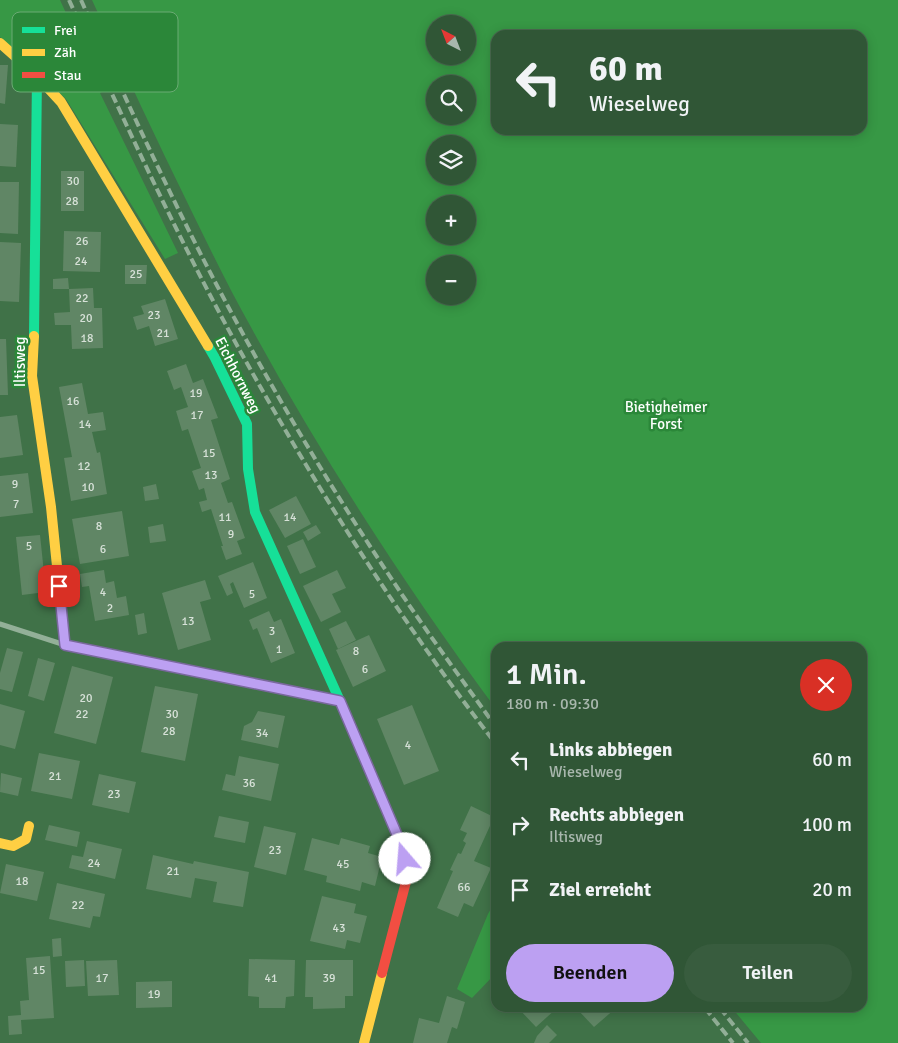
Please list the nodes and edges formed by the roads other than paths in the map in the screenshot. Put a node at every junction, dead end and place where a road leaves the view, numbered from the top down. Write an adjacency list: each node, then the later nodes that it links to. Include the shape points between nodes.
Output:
1 (0, 43): 2 (street, Eichhornweg)
2 (12, 54)
3 (37, 92): 6 (street, Iltisweg, via 32,376 51,507)
4 (52, 92): 7 (street, Eichhornweg, via 61,102 218,366 246,424 248,469 255,512)
5 (0, 624): 6 (street)
6 (65, 645): 7 (street)
7 (340, 701): 10 (street, Eichhornweg, via 401,844 408,874)
8 (29, 826): 9 (street, via 26,839 13,846)
9 (0, 843)
10 (364, 1043)

